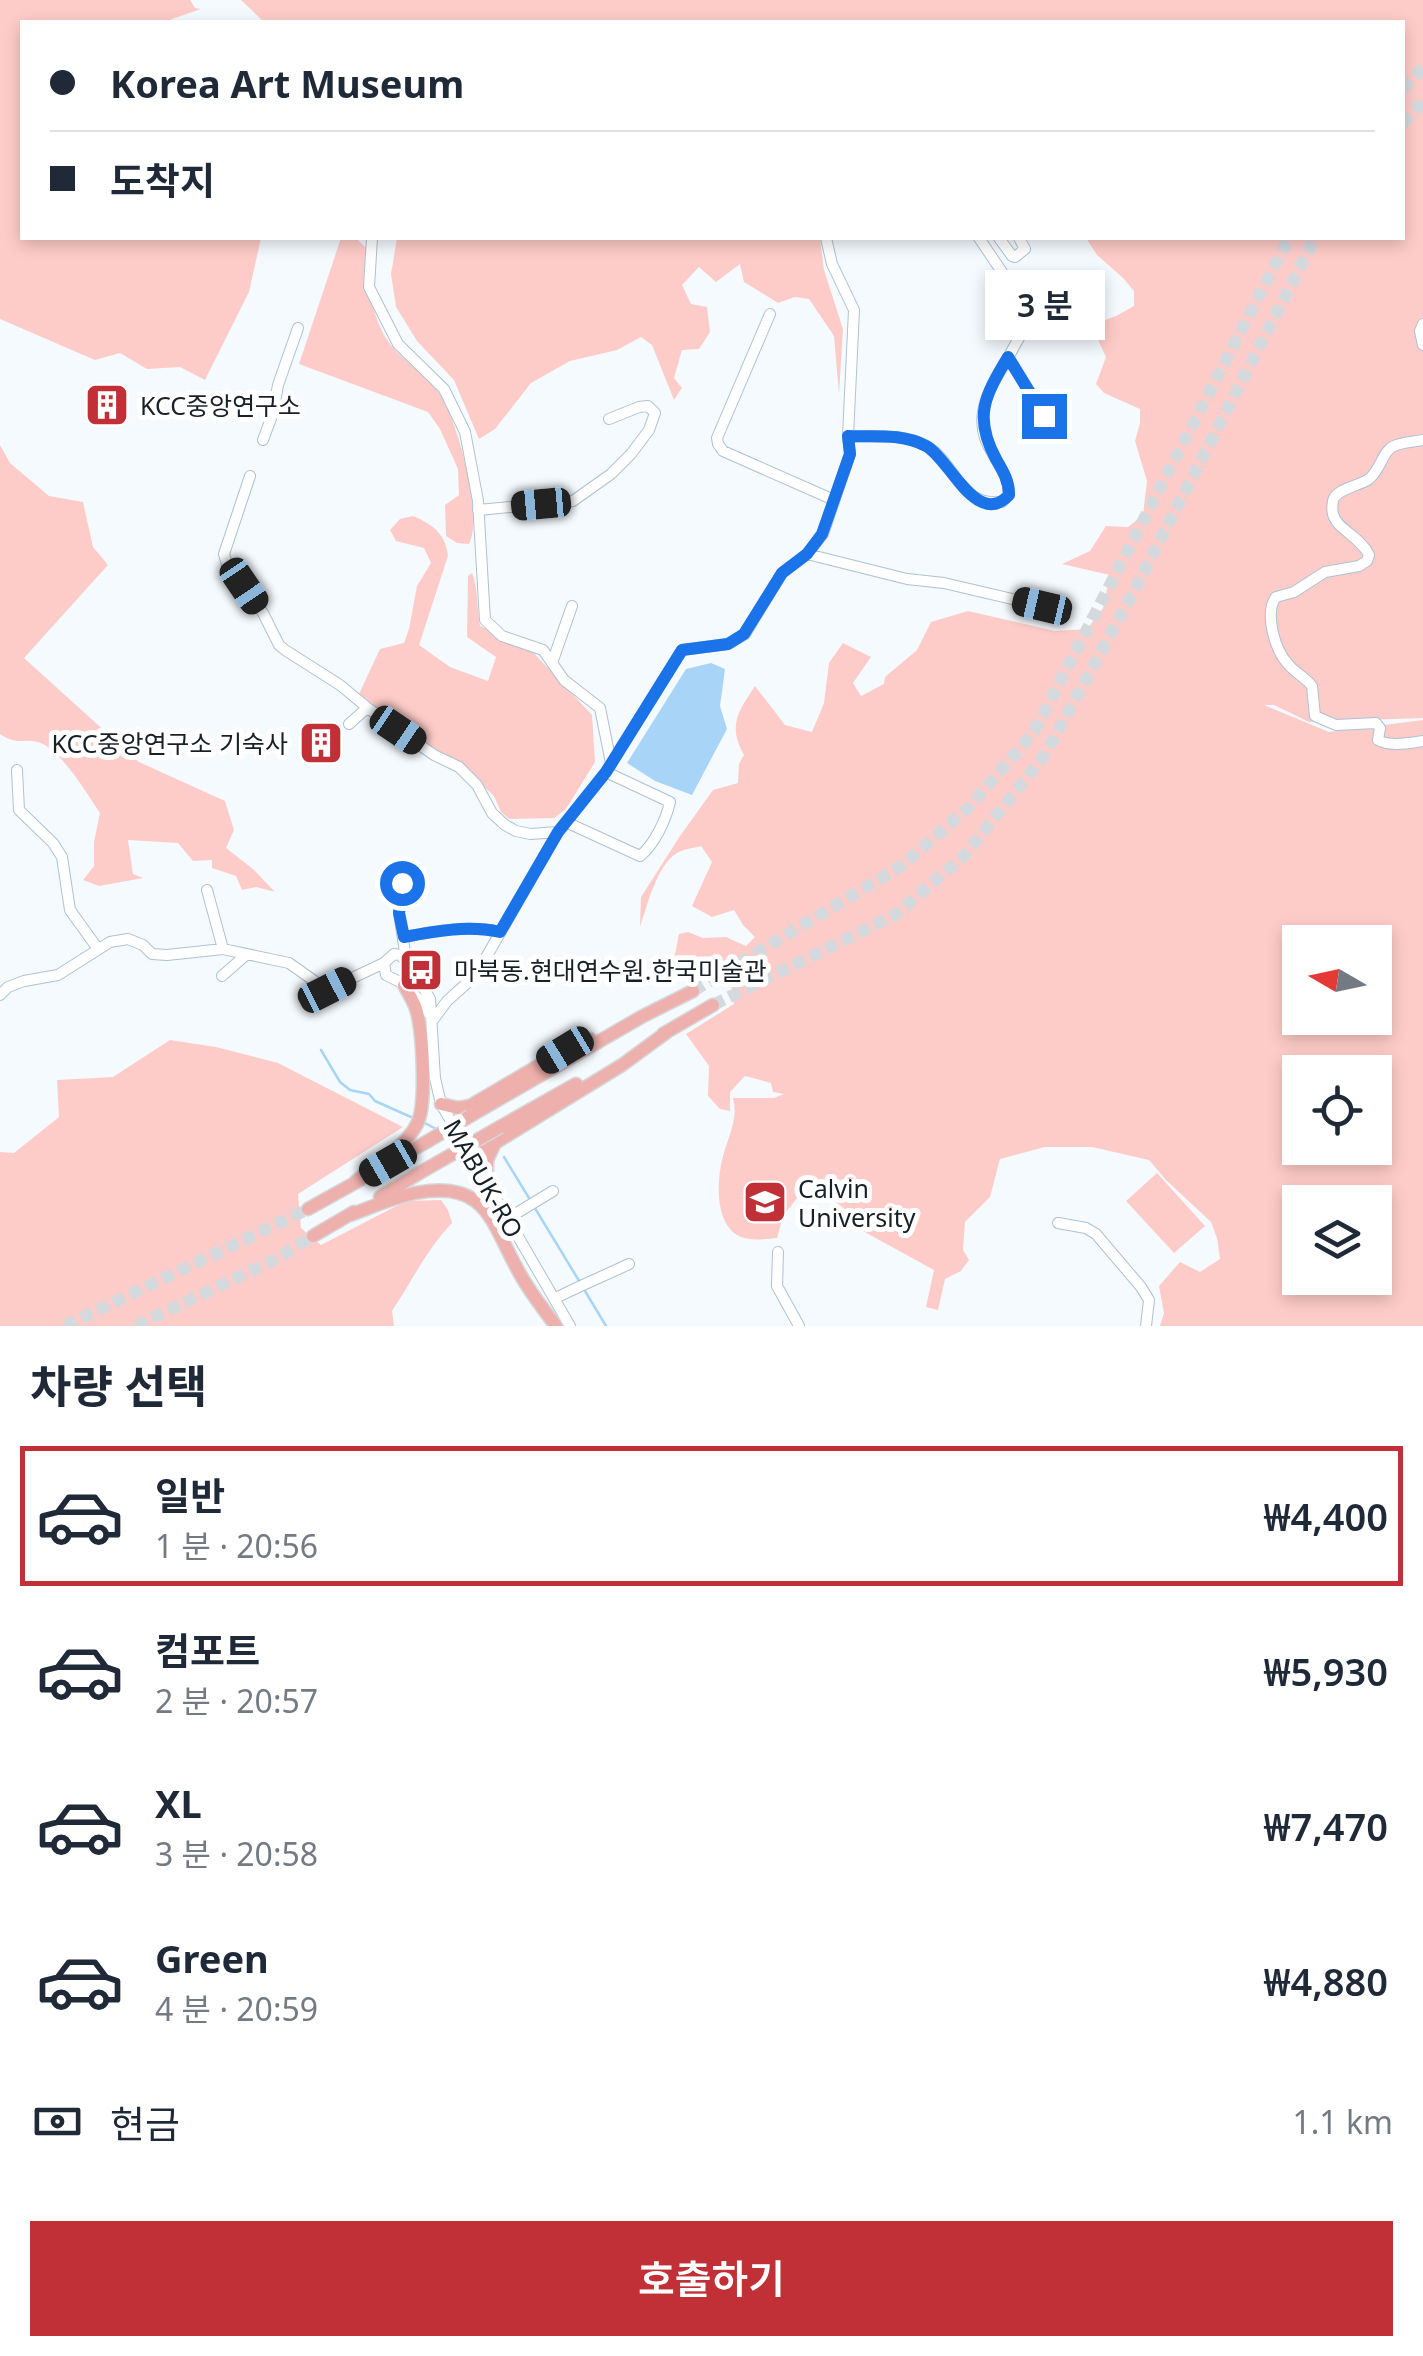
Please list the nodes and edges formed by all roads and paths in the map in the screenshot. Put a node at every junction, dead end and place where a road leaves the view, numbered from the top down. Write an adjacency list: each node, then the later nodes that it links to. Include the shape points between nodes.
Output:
1 (372, 240): 20 (street, via 370,287 398,344 444,389 465,432)
2 (826, 240): 14 (street, via 854,310)
3 (980, 240): 6 (street)
4 (1000, 240): 5 (street, via 1015,257 1025,249)
5 (1020, 240)
6 (1002, 272)
7 (1054, 294): 12 (street)
8 (770, 314): 19 (street, via 718,444)
9 (1423, 324): 11 (street)
10 (298, 328): 16 (street)
11 (1423, 344)
12 (1008, 357): 14 (street, via 991,384 982,420 1009,484 1002,502 974,498 938,454 907,437); 15 (street)
13 (609, 419): 20 (street, via 639,407 655,413 631,454 572,501)
14 (848, 436): 19 (street, via 850,454)
15 (1057, 436)
16 (263, 440)
17 (1423, 440): 27 (street, via 1393,446 1372,476 1334,499 1333,516 1367,548 1366,563 1325,572 1276,597 1270,610 1284,660 1312,686 1316,716 1336,725 1376,723 1382,743)
18 (250, 476): 25 (street, via 224,554 227,564 280,645)
19 (834, 500): 21 (street)
20 (478, 510): 24 (street, via 485,620 502,636 543,650)
21 (807, 554): 23 (street); 28 (street, via 782,573 744,634 728,644 682,650)
22 (572, 606): 24 (street)
23 (1042, 606)
24 (552, 663): 28 (street, via 600,708)
25 (367, 708): 26 (street); 31 (street, via 459,766 505,825 530,834)
26 (349, 724)
27 (1423, 741)
28 (608, 768): 30 (street); 30 (street, via 670,802 647,852 640,856)
29 (17, 770): 36 (street, via 19,810 62,857 70,910)
30 (568, 823): 31 (street)
31 (558, 832): 34 (street)
32 (402, 883): 35 (street, MABUK-RO)
33 (207, 890): 37 (street)
34 (500, 932): 35 (street, via 480,928); 46 (street)
35 (404, 937): 40 (street, MABUK-RO)
36 (98, 949): 37 (street, via 128,939 152,954); 43 (street, via 58,975)
37 (224, 949): 38 (street)
38 (247, 954): 39 (street, via 288,964 327,990); 41 (street)
39 (384, 963): 40 (street, via 394,954); 42 (street, via 386,975)
40 (409, 963): 42 (street); 46 (street, MABUK-RO)
41 (222, 976)
42 (402, 984): 46 (street); 53 (main road, via 420,1027 421,1110 392,1154)
43 (2, 988)
44 (693, 990): 49 (main road)
45 (713, 1005): 47 (main road)
46 (433, 1020): 48 (street, MABUK-RO)
47 (667, 1032): 51 (main road); 57 (main road, bridge)
48 (441, 1104): 49 (main road); 50 (street, MABUK-RO)
49 (470, 1111): 50 (main road); 53 (main road, bridge)
50 (451, 1119): 52 (street, MABUK-RO)
51 (495, 1143): 52 (main road); 54 (main road, via 486,1160)
52 (470, 1157): 54 (street, MABUK-RO)
53 (354, 1183): 56 (main road)
54 (487, 1184): 58 (street, MABUK-RO)
55 (552, 1191): 58 (street)
56 (308, 1210)
57 (347, 1216): 60 (main road); 64 (main road, via 429,1191 470,1197 491,1216)
58 (507, 1219): 63 (street, MABUK-RO)
59 (1058, 1223): 67 (street, via 1096,1234 1149,1300)
60 (313, 1236)
61 (778, 1252): 66 (street, via 778,1286)
62 (630, 1264): 63 (street)
63 (554, 1299): 65 (street, MABUK-RO)
64 (556, 1326)
65 (570, 1326)
66 (799, 1326)
67 (1146, 1326)

